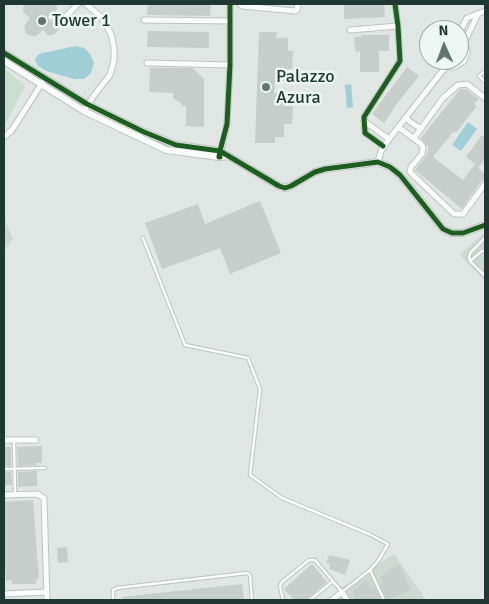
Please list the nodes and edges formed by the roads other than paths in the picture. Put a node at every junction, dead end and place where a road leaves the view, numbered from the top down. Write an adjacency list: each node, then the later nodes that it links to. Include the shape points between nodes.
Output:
1 (78, 4): 10 (street, via 66,16)
2 (86, 4): 26 (street, via 101,17 114,47 110,75)
3 (230, 4): 12 (street)
4 (240, 4): 7 (street)
5 (298, 4): 7 (street, via 295,11)
6 (396, 4): 14 (street)
7 (270, 6)
8 (485, 11): 9 (street)
9 (478, 13): 13 (street); 15 (street)
10 (51, 18)
11 (144, 20): 12 (street)
12 (230, 20): 20 (street)
13 (466, 20)
14 (398, 26): 16 (street); 28 (street, via 400,61 366,110)
15 (469, 28)
16 (350, 30)
17 (4, 53): 23 (street)
18 (4, 61): 23 (street)
19 (147, 62): 20 (street)
20 (230, 65): 35 (street, via 227,124)
21 (443, 70): 27 (street)
22 (485, 71): 24 (lane, via 479,76)
23 (43, 82): 26 (street); 31 (street)
24 (485, 82)
25 (485, 98): 30 (street, via 467,84 458,85 443,98)
26 (86, 108): 35 (street, via 176,145)
27 (405, 118): 29 (street); 30 (street)
28 (363, 121): 32 (street); 34 (street, via 366,133)
29 (398, 127): 32 (street); 33 (street)
30 (421, 129): 33 (street)
31 (4, 137)
32 (389, 138): 34 (street)
33 (414, 138): 37 (street, via 422,147 422,154 410,172 454,214 463,214)
34 (383, 146): 36 (street)
35 (220, 154): 36 (street, via 285,188 315,172)
36 (378, 162): 38 (street, via 400,175 443,229 452,234 463,233)
37 (485, 184)
38 (485, 225)
39 (143, 238): 53 (lane, via 185,344 248,358 260,389 250,475 282,498 388,544)
40 (485, 238): 41 (lane)
41 (477, 246): 42 (lane); 43 (lane, via 470,253)
42 (484, 251): 43 (lane)
43 (470, 261): 44 (lane)
44 (484, 273)
45 (4, 440): 46 (street)
46 (14, 440): 47 (street); 48 (lane)
47 (36, 440)
48 (14, 468): 49 (lane); 50 (lane); 52 (lane)
49 (45, 468)
50 (4, 469)
51 (4, 495): 52 (street)
52 (15, 495): 55 (street, via 38,494 44,498)
53 (370, 570): 56 (lane); 65 (lane)
54 (333, 581): 56 (lane); 61 (lane, via 315,560 309,560 282,582); 62 (lane)
55 (46, 592): 57 (street, via 35,596); 58 (street)
56 (342, 592): 63 (street); 64 (street)
57 (4, 594)
58 (47, 600)
59 (113, 600): 60 (lane, via 113,590 117,588 246,573 250,575)
60 (252, 600)
61 (283, 600)
62 (310, 600)
63 (332, 600)
64 (347, 600)
65 (384, 600)

